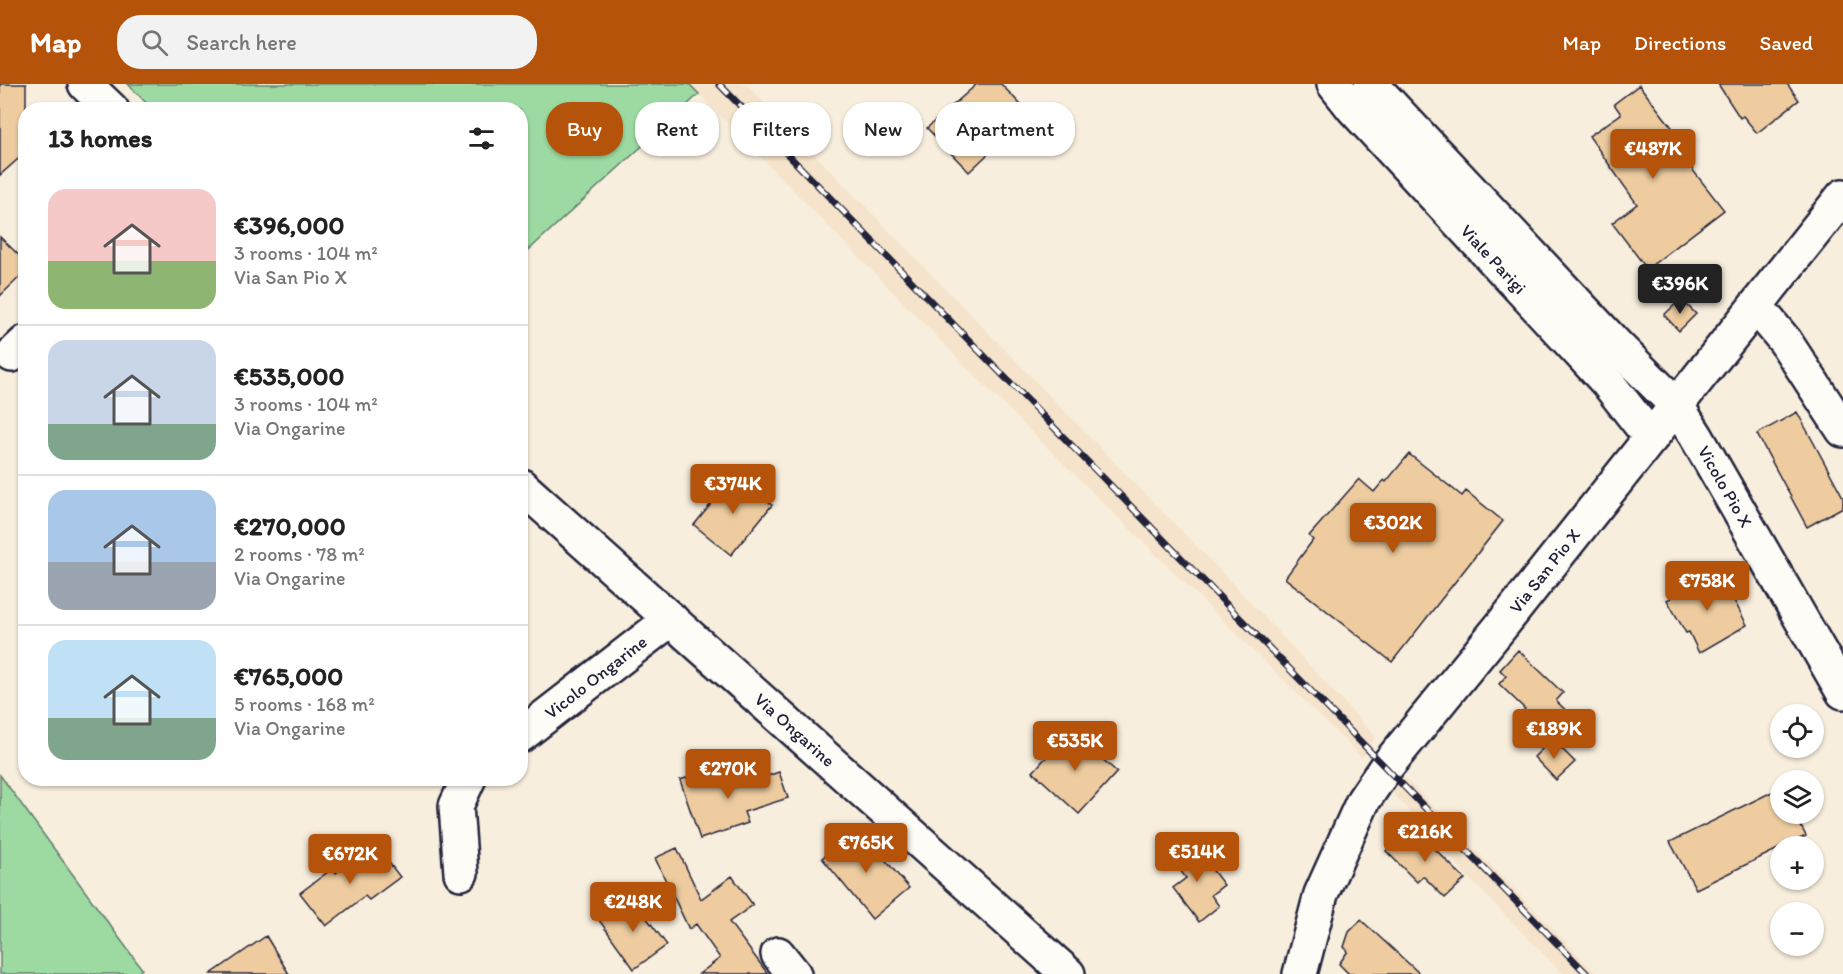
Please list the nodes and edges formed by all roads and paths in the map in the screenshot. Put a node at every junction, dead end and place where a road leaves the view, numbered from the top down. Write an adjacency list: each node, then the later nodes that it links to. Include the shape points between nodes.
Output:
1 (85, 84): 4 (street)
2 (1334, 84): 9 (street, Viale Parigi, via 1607,382)
3 (1371, 84): 7 (street, Viale Parigi)
4 (104, 102)
5 (1843, 196): 6 (street, Via San Pio X)
6 (1756, 306): 7 (street, Via San Pio X); 8 (street, via 1785,341)
7 (1677, 406): 9 (street, Via San Pio X); 12 (street, Vicolo Pio X)
8 (1843, 430)
9 (1651, 438): 17 (street, Via San Pio X, via 1386,767 1363,801 1321,894)
10 (528, 492): 11 (street, Via Ongarine)
11 (671, 619): 13 (street, Vicolo Ongarine); 16 (street, Via Ongarine)
12 (1843, 692)
13 (528, 730)
14 (465, 786): 15 (street, via 456,806)
15 (461, 873)
16 (1068, 974)
17 (1300, 974)

